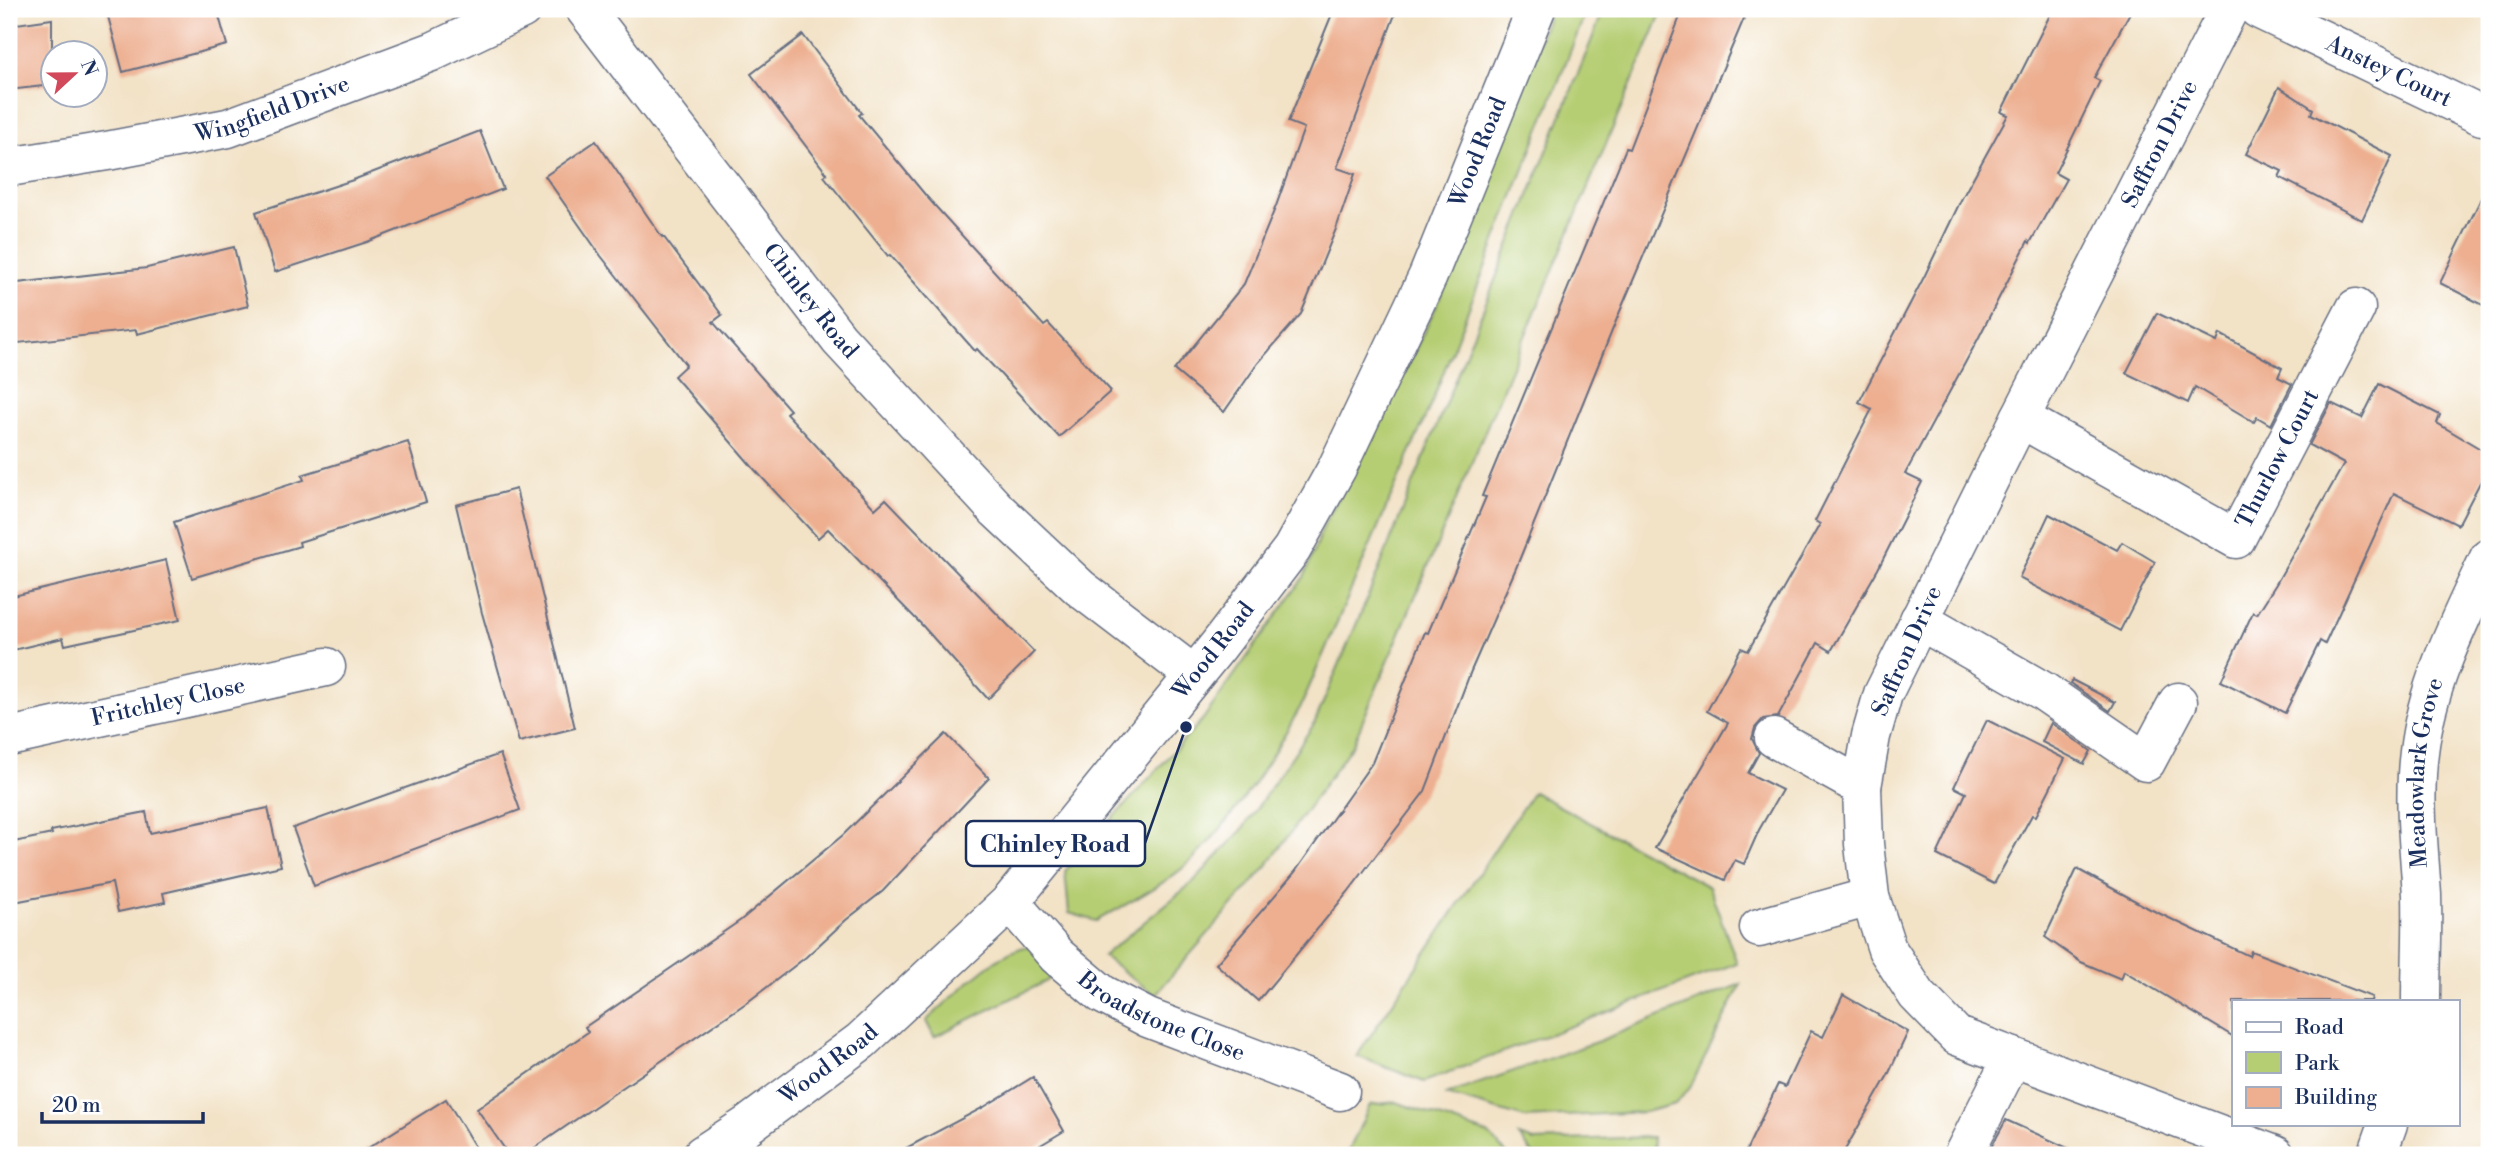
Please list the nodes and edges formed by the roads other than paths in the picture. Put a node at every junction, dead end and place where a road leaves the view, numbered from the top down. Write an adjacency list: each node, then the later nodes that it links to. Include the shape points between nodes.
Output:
1 (522, 9): 7 (street, Wingfield Drive, via 433,51 228,128)
2 (585, 9): 13 (street, Chinley Road, via 839,339 998,510 1080,588)
3 (1536, 9): 13 (street, Wood Road, via 1428,275 1338,468 1292,549)
4 (2229, 9): 9 (street, Saffron Drive)
5 (2258, 9): 6 (street, Anstey Court)
6 (2482, 116)
7 (9, 167)
8 (2356, 308): 9 (street, Thurlow Court, via 2236,539)
9 (2020, 418): 11 (street, Saffron Drive)
10 (2489, 558): 21 (street, Meadowlark Grove, via 2428,702 2419,752)
11 (1919, 620): 14 (street, via 2043,691 2139,776); 17 (street, Saffron Drive, via 1883,694)
12 (326, 667): 15 (street, Fritchley Close)
13 (1194, 675): 19 (street, Wood Road)
14 (2178, 702)
15 (9, 737)
16 (1774, 738): 17 (street)
17 (1862, 788): 18 (street, Saffron Drive)
18 (1870, 897): 20 (street); 22 (street, Saffron Drive, via 1887,949 1917,995 1957,1036)
19 (1010, 902): 23 (street, Broadstone Close, via 1056,956 1102,993 1149,1018); 25 (street, Wood Road, via 861,1041)
20 (1759, 928)
21 (2421, 1000)
22 (2013, 1057): 26 (street); 27 (street, Saffron Drive)
23 (1340, 1091)
24 (2387, 1126): 28 (street)
25 (702, 1155)
26 (1963, 1155)
27 (2275, 1155)
28 (2377, 1155)

